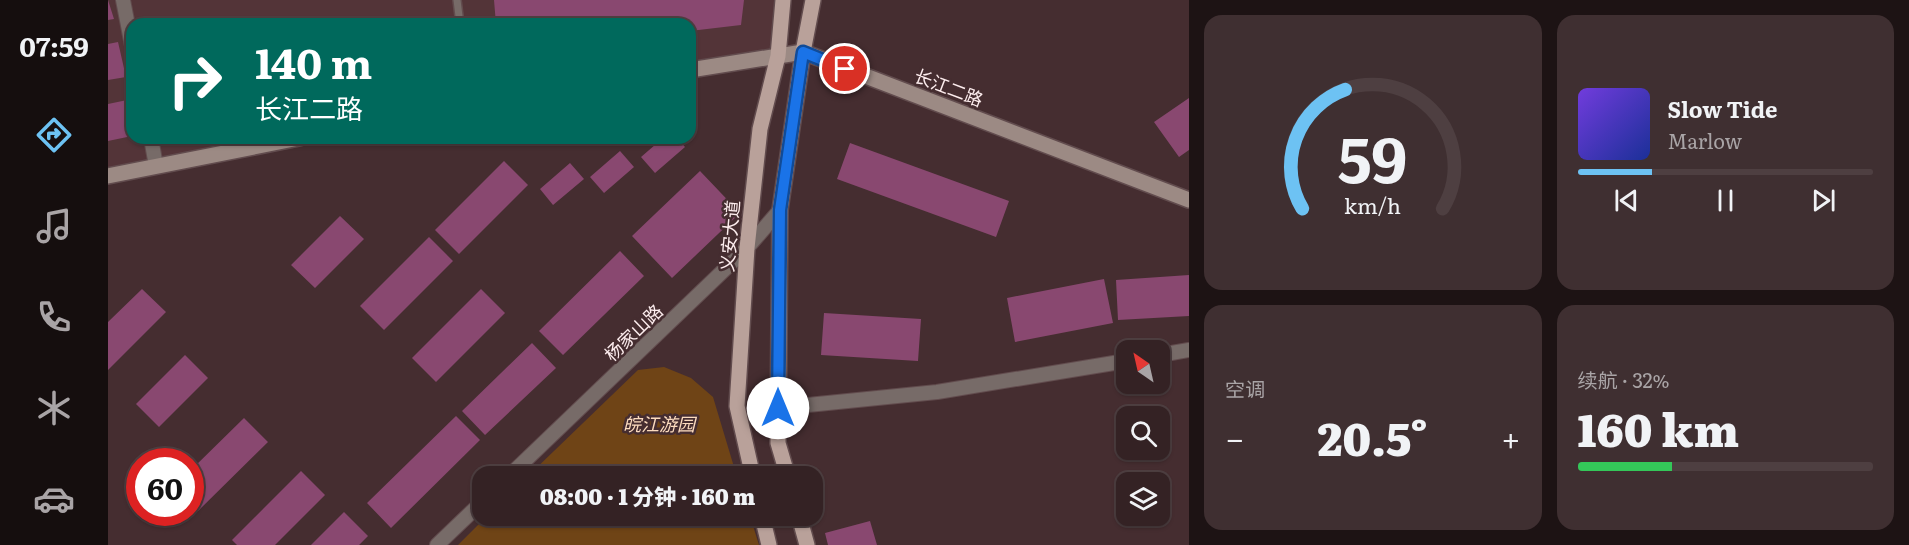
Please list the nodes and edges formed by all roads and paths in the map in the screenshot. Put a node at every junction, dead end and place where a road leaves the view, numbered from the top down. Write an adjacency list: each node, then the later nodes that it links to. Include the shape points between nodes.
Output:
1 (123, 0): 5 (street)
2 (457, 0): 6 (lane)
3 (783, 0): 8 (main road, 义安大道)
4 (815, 0): 7 (main road)
5 (127, 18)
6 (459, 18)
7 (803, 52): 8 (main road); 14 (main road, 长江二路); 15 (main road)
8 (778, 56): 9 (main road); 16 (main road, 义安大道, via 760,129)
9 (696, 69)
10 (152, 144): 12 (street)
11 (268, 144): 12 (main road)
12 (156, 166): 13 (main road)
13 (108, 176)
14 (1189, 200)
15 (780, 210): 16 (street, 杨家山路); 20 (main road)
16 (747, 248): 21 (street, 杨家山路); 22 (main road, 义安大道, via 737,406)
17 (1189, 350): 18 (street)
18 (1170, 353)
19 (1116, 363): 20 (street, via 937,392)
20 (778, 408): 23 (main road, via 778,443)
21 (519, 466)
22 (751, 466)
23 (785, 466)
24 (472, 512): 27 (street)
25 (764, 526): 28 (main road)
26 (802, 526): 29 (main road)
27 (437, 545)
28 (769, 545)
29 (807, 545)

